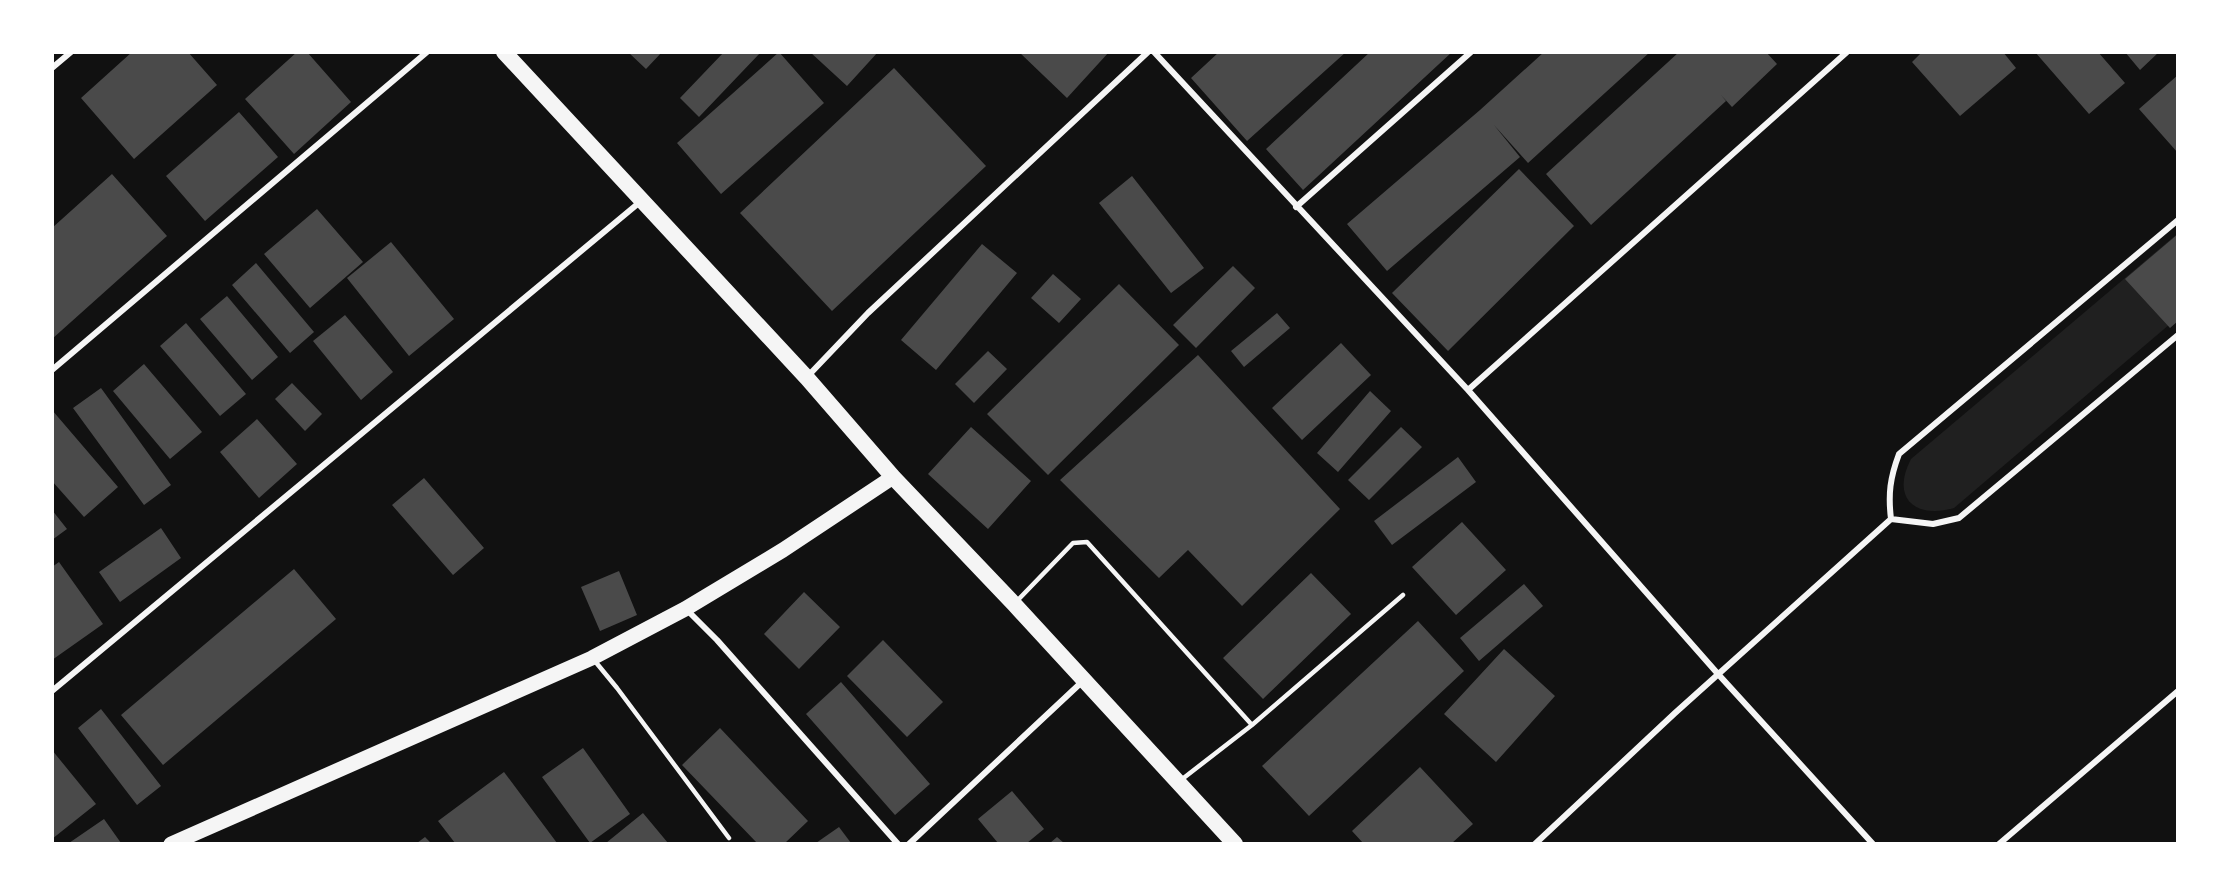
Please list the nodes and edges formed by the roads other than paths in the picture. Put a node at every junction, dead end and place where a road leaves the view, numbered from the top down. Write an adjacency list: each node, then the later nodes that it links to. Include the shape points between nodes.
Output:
1 (70, 52): 8 (street)
2 (427, 52): 13 (street)
3 (504, 52): 9 (highway)
4 (1148, 52): 14 (street, via 868,314)
5 (1154, 52): 10 (street)
6 (1471, 52): 10 (street)
7 (1847, 52): 15 (street)
8 (52, 68)
9 (641, 202): 14 (highway); 24 (street)
10 (1296, 207): 15 (street)
11 (2178, 220): 17 (street, via 1899,454 1890,476)
12 (2178, 335): 17 (street, via 1959,518 1933,524)
13 (52, 370)
14 (807, 378): 16 (highway)
15 (1468, 390): 22 (street)
16 (893, 477): 19 (highway); 20 (main road)
17 (1891, 519): 22 (street)
18 (1403, 595): 26 (lane)
19 (1014, 604): 23 (highway); 26 (lane, via 1074,543 1087,542)
20 (685, 609): 21 (main road); 30 (street)
21 (592, 658): 28 (lane); 29 (main road)
22 (1718, 674): 33 (street); 34 (street)
23 (1084, 679): 27 (highway); 31 (street)
24 (52, 691)
25 (2178, 691): 35 (street)
26 (1252, 725): 27 (lane)
27 (1179, 782): 32 (highway)
28 (729, 838)
29 (171, 843)
30 (898, 843)
31 (909, 843)
32 (1235, 843)
33 (1534, 843)
34 (1873, 843)
35 (1999, 843)

